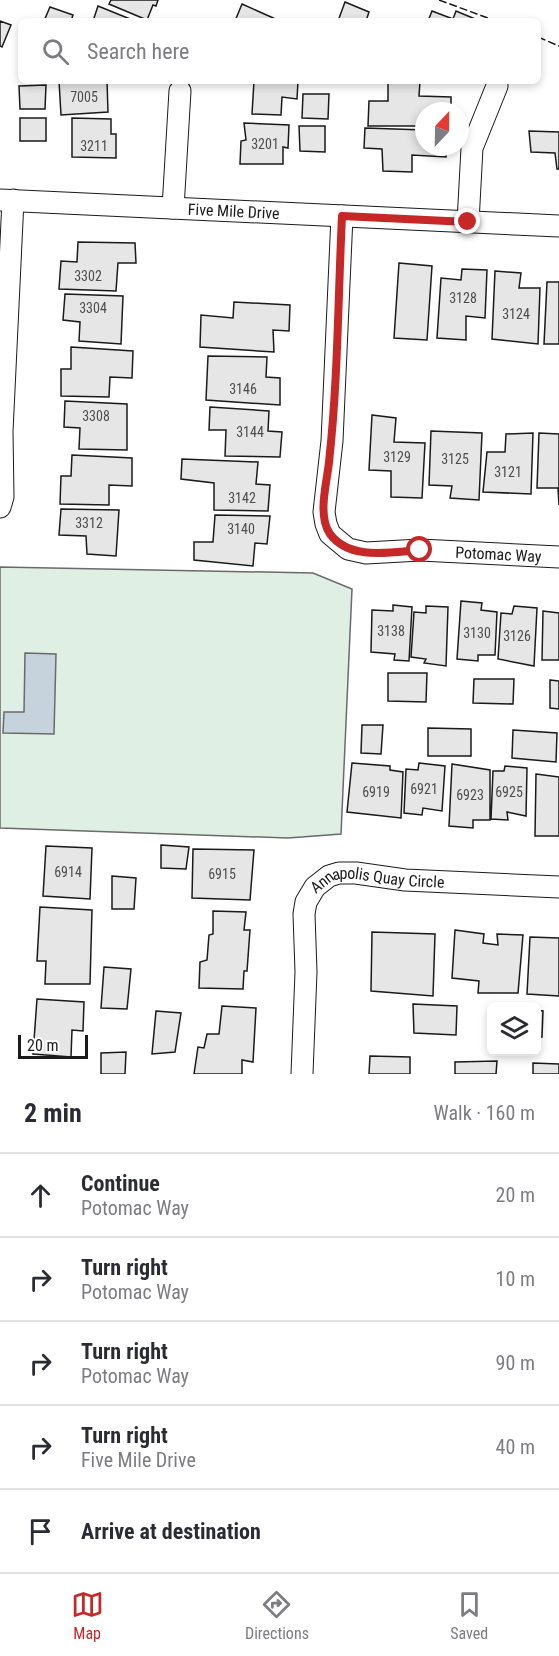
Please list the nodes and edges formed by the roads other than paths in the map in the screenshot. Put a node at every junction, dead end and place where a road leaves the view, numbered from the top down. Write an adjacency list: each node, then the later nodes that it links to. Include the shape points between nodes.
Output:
1 (497, 86): 6 (street, via 472,148)
2 (180, 91): 4 (street)
3 (6, 200): 4 (street, Five Mile Drive); 8 (street)
4 (173, 208): 5 (street, Five Mile Drive)
5 (342, 216): 6 (street, Five Mile Drive); 9 (street, Potomac Way, via 332,441 324,512 330,534 348,549 366,553 420,550)
6 (468, 222): 7 (street, Five Mile Drive)
7 (559, 226)
8 (0, 507)
9 (559, 557)
10 (559, 887): 11 (street, Annapolis Quay Circle, via 405,880 356,873 329,876 315,887 304,914)
11 (302, 1074)

